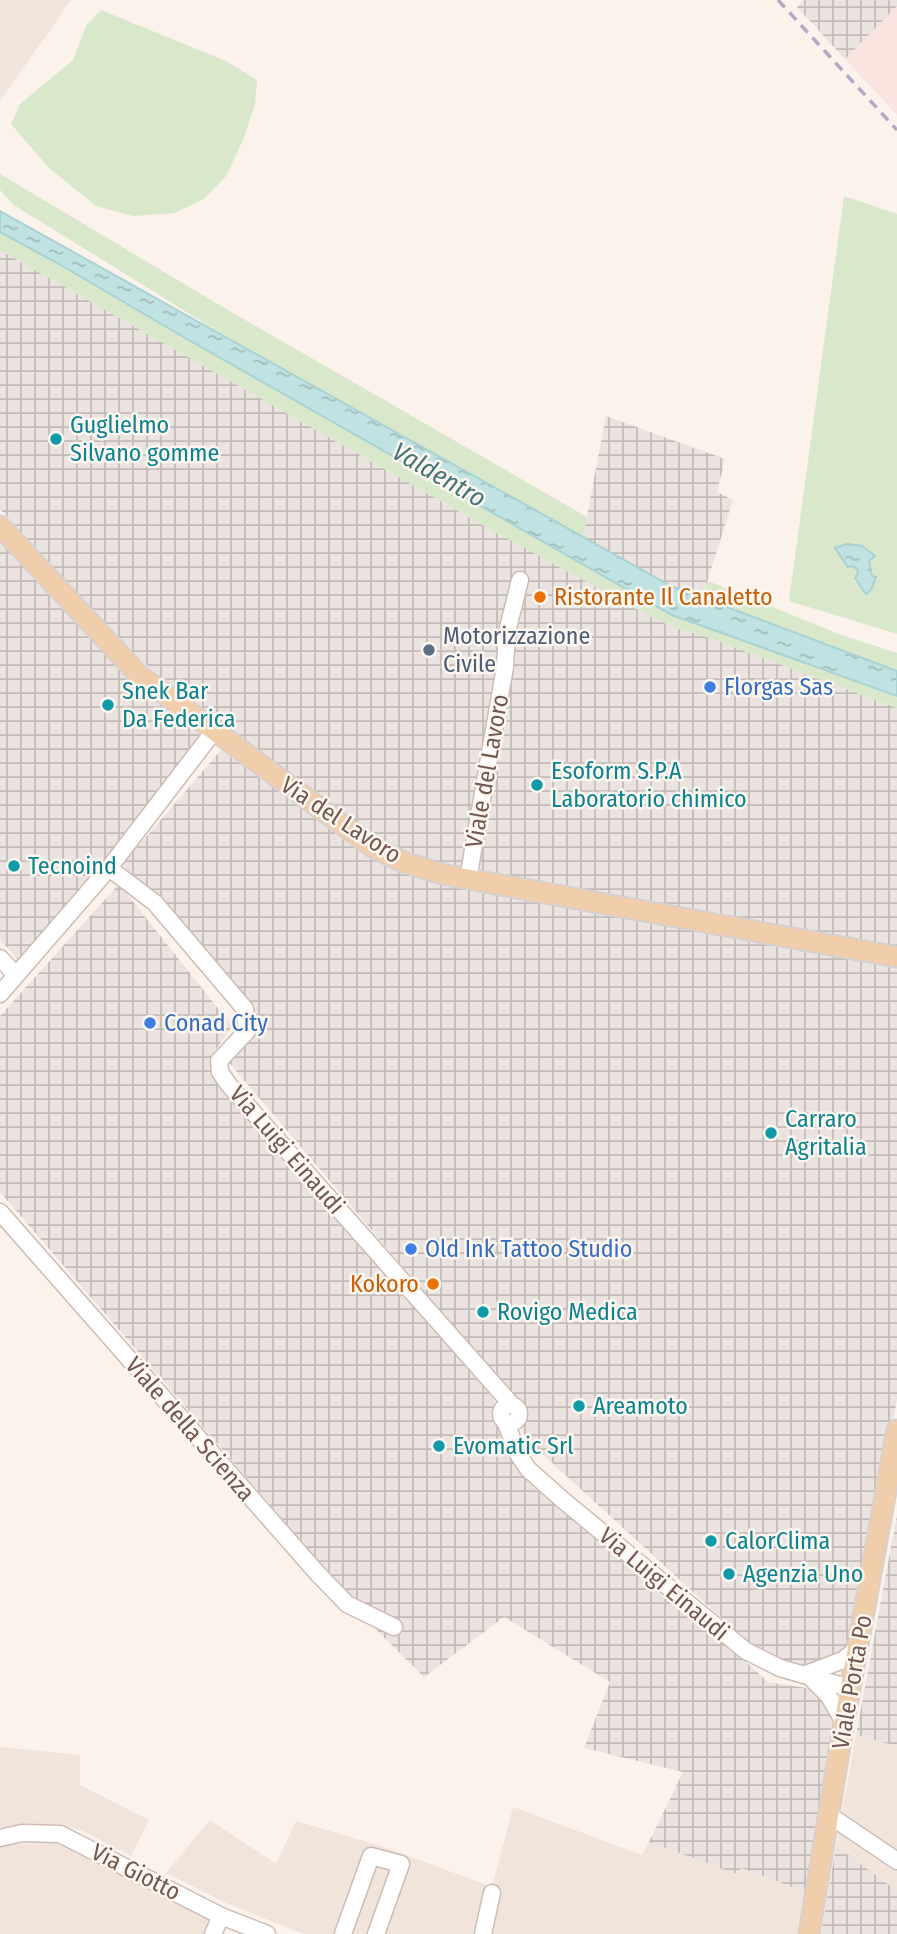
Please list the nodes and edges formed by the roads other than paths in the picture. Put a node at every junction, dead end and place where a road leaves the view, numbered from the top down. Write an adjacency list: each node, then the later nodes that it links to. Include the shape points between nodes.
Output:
1 (0, 526): 3 (main road, Via del Lavoro, via 139,675)
2 (520, 580): 5 (street, Viale del Lavoro, via 507,632)
3 (214, 730): 4 (street); 5 (main road, Via del Lavoro, via 374,848 424,870)
4 (109, 868): 8 (street); 14 (street, Via Luigi Einaudi, via 155,903 245,1009 247,1031 219,1061 220,1072 509,1416 518,1454 528,1469 746,1651 780,1668)
5 (468, 879): 6 (main road, Via del Lavoro)
6 (897, 957)
7 (0, 958): 8 (street)
8 (16, 975): 9 (street)
9 (0, 994)
10 (0, 1212): 12 (street, Viale della Scienza, via 318,1574 347,1604)
11 (897, 1430): 13 (main road, Viale Porta Po)
12 (394, 1627)
13 (857, 1650): 14 (street); 15 (main road, Viale Porta Po)
14 (806, 1674): 15 (street, Via Luigi Einaudi, via 827,1671); 16 (street, Via Luigi Einaudi, via 828,1695)
15 (851, 1682): 16 (main road, Viale Porta Po)
16 (844, 1722): 17 (main road, Viale Porta Po)
17 (829, 1815): 19 (street); 27 (main road, Viale Porta Po)
18 (0, 1838): 21 (street, Via Giotto, via 60,1834)
19 (897, 1861)
20 (492, 1893): 26 (street)
21 (221, 1916): 22 (street); 23 (street, Via Giotto)
22 (214, 1934)
23 (267, 1934)
24 (342, 1934): 25 (street, via 371,1856 401,1864)
25 (376, 1934)
26 (483, 1934)
27 (809, 1934)

